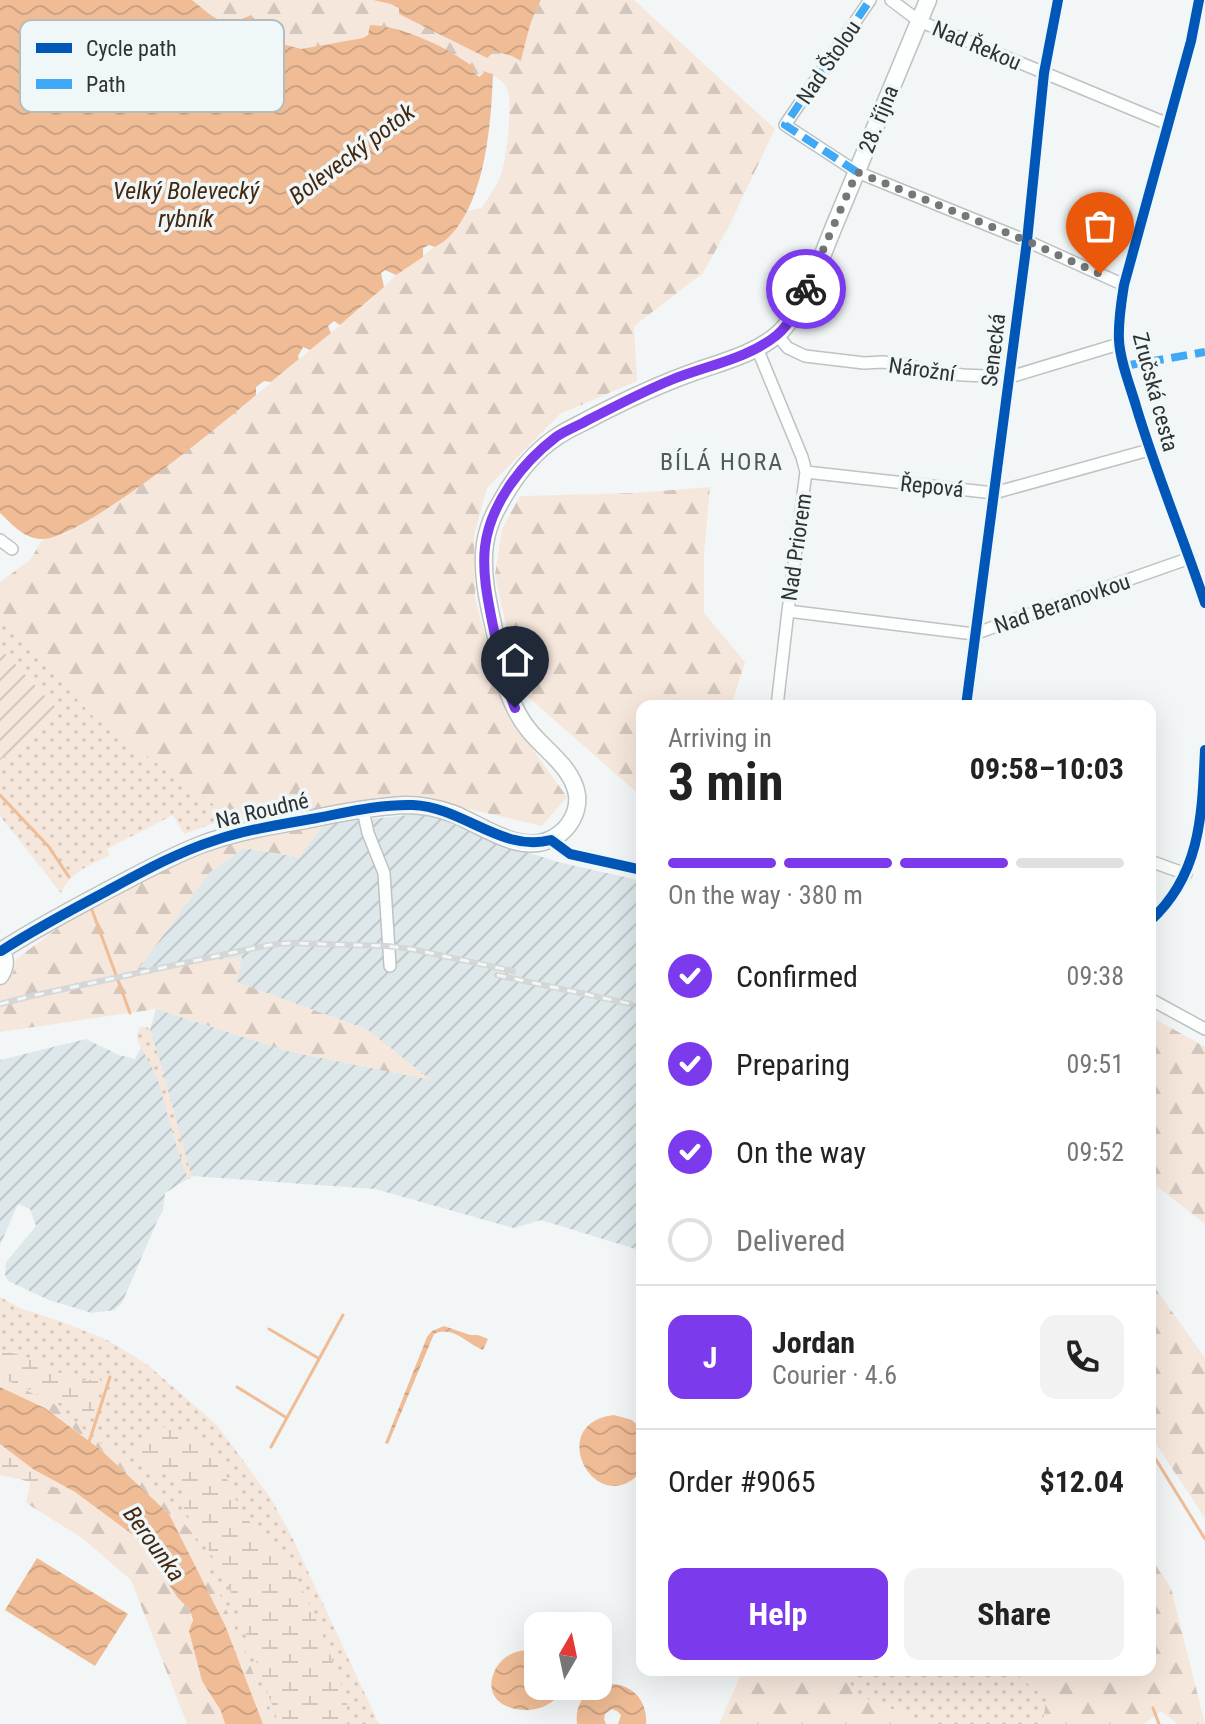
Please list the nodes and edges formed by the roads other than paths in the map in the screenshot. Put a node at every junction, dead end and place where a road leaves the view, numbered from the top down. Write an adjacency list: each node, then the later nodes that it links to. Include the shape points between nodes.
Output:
1 (870, 0): 9 (street, Nad Štolou, via 785,125)
2 (891, 0): 6 (street)
3 (928, 0): 6 (main road, 28. října)
4 (1058, 0): 7 (street, Senecká)
5 (1199, 0): 8 (street, Zručská cesta)
6 (919, 21): 7 (street, Nad Řekou); 9 (main road, 28. října)
7 (1044, 73): 8 (street, Nad Řekou); 10 (street, Senecká)
8 (1168, 124): 11 (street, Zručská cesta)
9 (857, 172): 10 (street); 12 (main road, 28. října, via 799,304)
10 (1027, 241): 11 (street); 15 (street, Senecká)
11 (1124, 285): 13 (street, Zručská cesta)
12 (777, 335): 14 (main road, 28. října); 15 (street, Nárožní, via 805,356)
13 (1119, 344): 15 (street, Nárožní); 16 (street, Zručská cesta)
14 (757, 348): 17 (street, Nad Priorem); 30 (main road, 28. října, via 644,391 558,436 518,475 496,509 484,564 506,688 529,731 572,780 577,795 572,819)
15 (1010, 377): 18 (street, Senecká)
16 (1149, 450): 18 (street, Řepová); 21 (street, Zručská cesta)
17 (806, 472): 18 (street, Řepová); 23 (street, Nad Priorem)
18 (994, 493): 24 (street, Senecká)
19 (0, 540): 20 (street)
20 (12, 549)
21 (1190, 558): 22 (street, Zručská cesta); 24 (street, Nad Beranovkou)
22 (1205, 603)
23 (788, 611): 24 (street, Nad Beranovkou); 25 (street, Nad Priorem)
24 (974, 634): 26 (street, Senecká)
25 (778, 700)
26 (967, 700)
27 (1205, 750): 28 (street)
28 (1204, 797): 33 (street)
29 (363, 810): 30 (main road, Na Roudné, via 425,806 518,841); 35 (main road, Na Roudné, via 261,828 198,846); 36 (street, via 384,873)
30 (551, 840): 32 (street, via 570,854)
31 (1156, 863): 33 (street)
32 (636, 869)
33 (1186, 874): 34 (street)
34 (1156, 915)
35 (0, 950): 37 (main road, Na Roudné, via 5,963)
36 (390, 966)
37 (0, 976)
38 (1156, 1002): 39 (street)
39 (1205, 1029)

